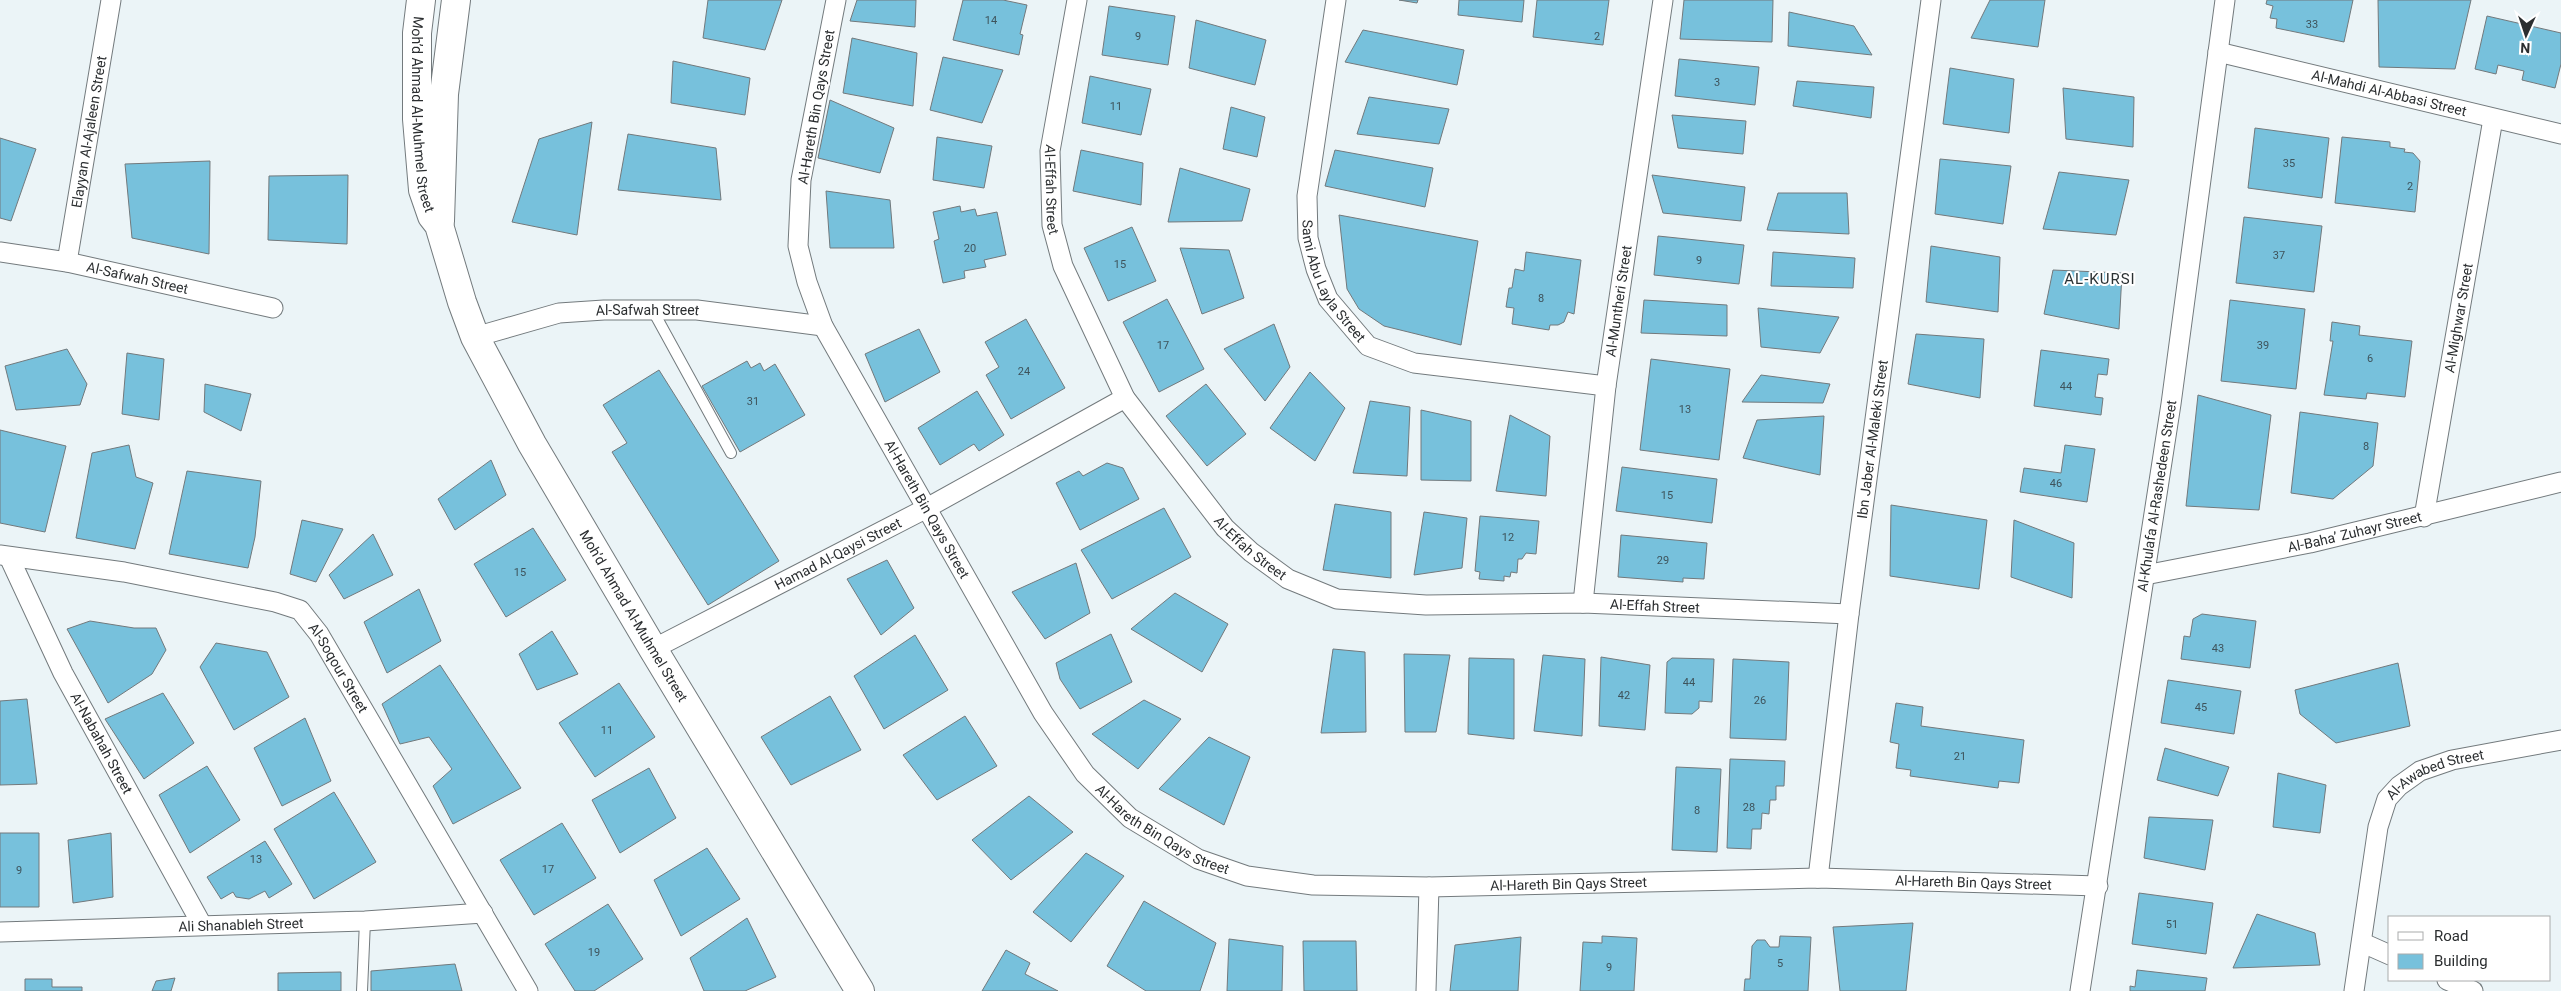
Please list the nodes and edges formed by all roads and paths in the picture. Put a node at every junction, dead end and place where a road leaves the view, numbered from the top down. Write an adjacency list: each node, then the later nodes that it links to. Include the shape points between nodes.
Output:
1 (111, 0): 15 (street, Elayyan Al-Ajaleen Street)
2 (420, 0): 13 (main road, Moh’d Ahmad Al-Muhmel Street, via 416,71 418,128 426,203)
3 (456, 0): 13 (main road, Moh’d Ahmad Al-Muhmel Street, via 444,94)
4 (836, 0): 18 (street, Al-Hareth Bin Qays Street, via 801,180 798,246)
5 (1077, 0): 21 (street, Al-Effah Street, via 1050,151 1052,225 1063,266)
6 (1336, 0): 20 (street, Sami Abu Layla Street, via 1307,196 1308,238 1328,299 1368,346 1414,363)
7 (1663, 0): 20 (street, Al-Muntheri Street)
8 (1931, 0): 29 (street, Ibn Jaber Al-Maleki Street)
9 (2225, 0): 10 (street, Al-Khulafa Al-Rashedeen Street)
10 (2218, 52): 11 (street, Al-Mahdi Al-Abbasi Street); 27 (street, Al-Khulafa Al-Rashedeen Street)
11 (2494, 119): 12 (street, Al-Mahdi Al-Abbasi Street); 25 (street, Al-Mighwar Street)
12 (2561, 134)
13 (440, 225): 19 (main road, Moh’d Ahmad Al-Muhmel Street)
14 (0, 252): 15 (street, Al-Safwah Street)
15 (67, 262): 16 (street, Al-Safwah Street)
16 (273, 308)
17 (652, 309): 18 (street, Al-Safwah Street, via 743,314); 19 (street, Al-Safwah Street, via 559,313); 22 (lane)
18 (823, 326): 24 (street, Al-Hareth Bin Qays Street)
19 (475, 337): 30 (main road, Moh’d Ahmad Al-Muhmel Street, via 532,444)
20 (1606, 386): 28 (street, Al-Muntheri Street)
21 (1125, 398): 24 (street, Hamad Al-Qaysi Street); 28 (street, Al-Effah Street, via 1225,528 1288,580 1337,599 1426,605)
22 (731, 453)
23 (2561, 482): 25 (street, Al-Baha’ Zuhayr Street)
24 (925, 509): 30 (street, Hamad Al-Qaysi Street); 34 (street, Al-Hareth Bin Qays Street, via 1042,713 1084,774 1130,818 1198,859 1247,876 1313,885)
25 (2424, 517): 27 (street, Al-Baha’ Zuhayr Street)
26 (4, 556): 35 (street, Al-Soqour Street, via 124,572 275,602 300,610 319,634); 37 (street, Al-Nabahah Street, via 63,673)
27 (2145, 576): 33 (street, Al-Khulafa Al-Rashedeen Street)
28 (1583, 603): 29 (street, Al-Effah Street)
29 (1849, 614): 32 (street, Ibn Jaber Al-Maleki Street)
30 (653, 649): 44 (main road, Moh’d Ahmad Al-Muhmel Street)
31 (2561, 740): 39 (street, Al-Awabed Street, via 2452,760 2420,771 2399,786 2387,800 2378,827)
32 (1818, 878): 33 (street, Al-Hareth Bin Qays Street); 34 (street, Al-Hareth Bin Qays Street)
33 (2098, 886): 46 (street, Al-Khulafa Al-Rashedeen Street)
34 (1429, 888): 45 (street)
35 (483, 913): 36 (street, Ali Shanableh Street); 43 (street, Al-Soqour Street)
36 (365, 920): 37 (street, Ali Shanableh Street); 42 (lane)
37 (202, 925): 38 (street, Ali Shanableh Street)
38 (0, 932)
39 (2363, 943): 40 (street); 47 (street, Al-Awabed Street)
40 (2388, 954)
41 (2449, 981): 48 (street)
42 (362, 991)
43 (528, 991)
44 (860, 991)
45 (1426, 991)
46 (2080, 991)
47 (2354, 991)
48 (2473, 991)

